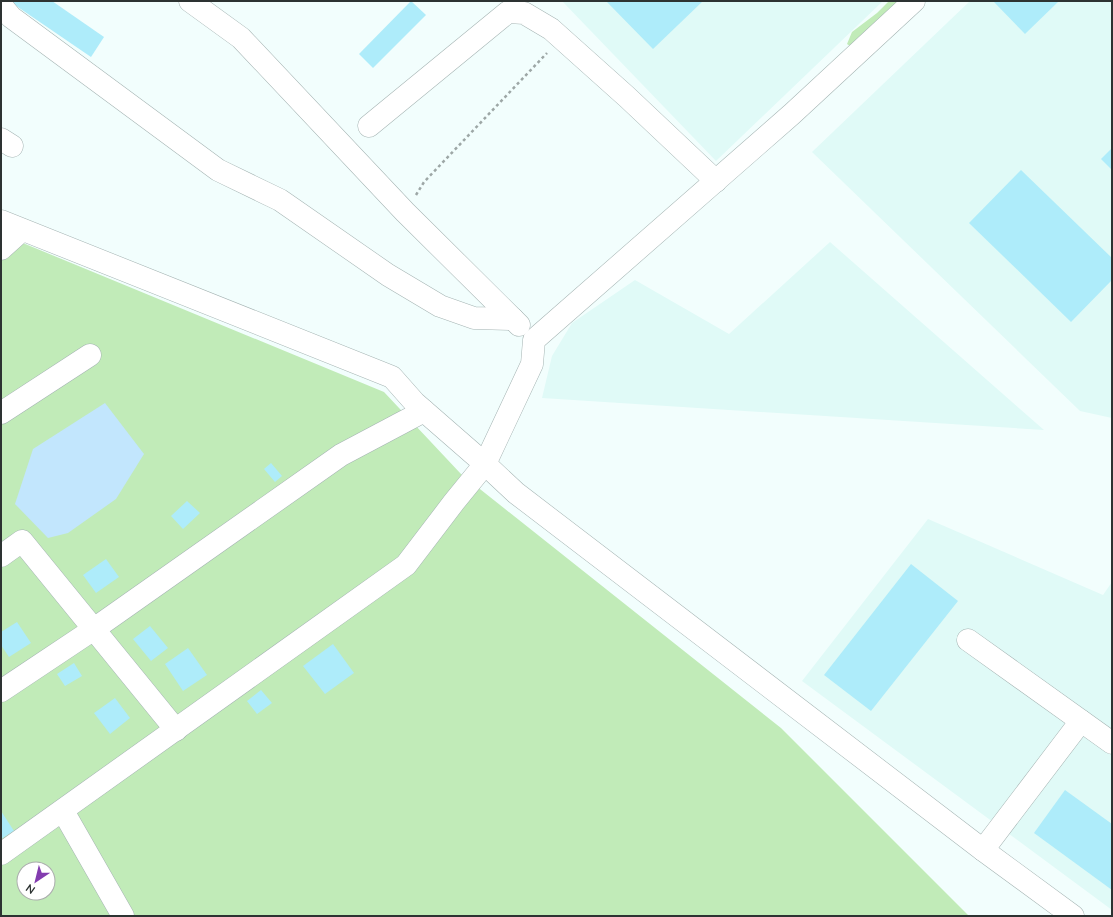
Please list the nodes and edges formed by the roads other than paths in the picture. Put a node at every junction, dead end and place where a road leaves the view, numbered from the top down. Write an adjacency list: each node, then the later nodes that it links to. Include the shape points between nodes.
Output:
1 (190, 1): 9 (street, via 241,38 405,212)
2 (914, 1): 5 (street)
3 (4, 15): 9 (street, via 218,170 280,200 388,275 433,302 474,318)
4 (369, 126): 5 (street, via 508,12 524,13 551,29)
5 (716, 181): 10 (street)
6 (1, 221): 7 (street)
7 (22, 230): 8 (street); 12 (street, via 392,377)
8 (1, 249)
9 (513, 320): 10 (street)
10 (534, 340): 14 (street, via 532,364)
11 (90, 355): 13 (street)
12 (424, 411): 14 (street); 16 (street, via 341,455)
13 (1, 413)
14 (485, 464): 20 (street, via 406,565); 23 (street, via 516,493)
15 (1, 556): 16 (street, via 22,541)
16 (94, 629): 18 (street); 20 (street)
17 (968, 640): 19 (street)
18 (1, 691)
19 (1081, 721): 21 (street); 23 (street)
20 (176, 730): 22 (street)
21 (1112, 743)
22 (63, 811): 24 (street); 25 (street)
23 (983, 850): 26 (street)
24 (1, 854)
25 (123, 916)
26 (1073, 916)

